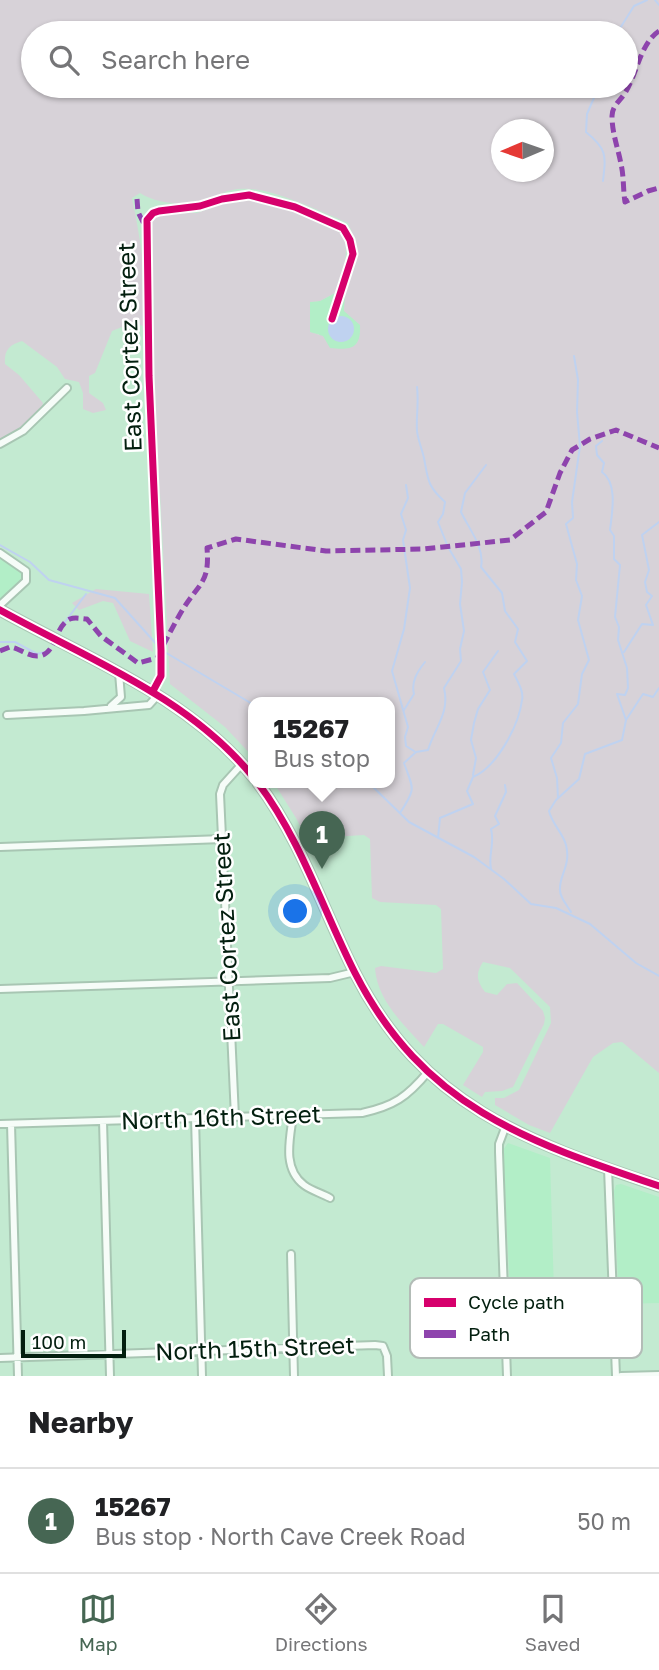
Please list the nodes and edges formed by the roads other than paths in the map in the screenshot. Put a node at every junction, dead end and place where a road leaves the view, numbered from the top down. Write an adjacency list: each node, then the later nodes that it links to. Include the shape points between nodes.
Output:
1 (332, 319): 7 (street, East Cortez Street, via 353,254 343,228 295,207 249,195 159,211 147,220 161,650 161,676)
2 (67, 388): 3 (street, via 23,431)
3 (0, 444)
4 (0, 553): 5 (street, via 26,571 26,580)
5 (0, 607): 6 (main road)
6 (119, 673): 7 (main road); 8 (street, via 121,697)
7 (155, 693): 8 (street, via 149,705); 10 (main road, via 213,735)
8 (109, 707): 9 (street)
9 (7, 715)
10 (242, 764): 11 (main road); 13 (street, East Cortez Street, via 221,790)
11 (248, 771)
12 (261, 788): 15 (main road, via 289,831)
13 (223, 839): 14 (street); 16 (street, East Cortez Street)
14 (0, 847)
15 (355, 972): 16 (street, via 330,978); 18 (main road, via 385,1023)
16 (229, 982): 17 (street); 20 (street, East Cortez Street)
17 (0, 989)
18 (428, 1072): 19 (street, North 16th Street, via 405,1096 383,1109); 25 (main road)
19 (293, 1115): 20 (street, North 16th Street); 28 (street, via 290,1165 301,1183)
20 (235, 1117): 21 (street, North 16th Street)
21 (195, 1118): 22 (street, North 16th Street); 33 (street)
22 (103, 1121): 24 (street, North 16th Street); 34 (street)
23 (0, 1124): 24 (street, North 16th Street)
24 (11, 1124): 36 (street)
25 (505, 1128): 26 (main road); 30 (street, via 499,1144)
26 (608, 1168): 27 (main road); 31 (street)
27 (659, 1186)
28 (330, 1198)
29 (291, 1254): 32 (street)
30 (503, 1278)
31 (613, 1278)
32 (294, 1348): 33 (street, North 15th Street); 43 (street); 44 (street, North 15th Street, via 383,1346)
33 (202, 1351): 34 (street, North 15th Street); 42 (street)
34 (110, 1354): 36 (street, North 15th Street); 41 (street)
35 (0, 1358): 36 (street, North 15th Street)
36 (17, 1358): 40 (street)
37 (506, 1358): 45 (street)
38 (617, 1358): 46 (street)
39 (659, 1375): 46 (street)
40 (18, 1376)
41 (110, 1376)
42 (202, 1376)
43 (294, 1376)
44 (388, 1376)
45 (507, 1376)
46 (618, 1376)

